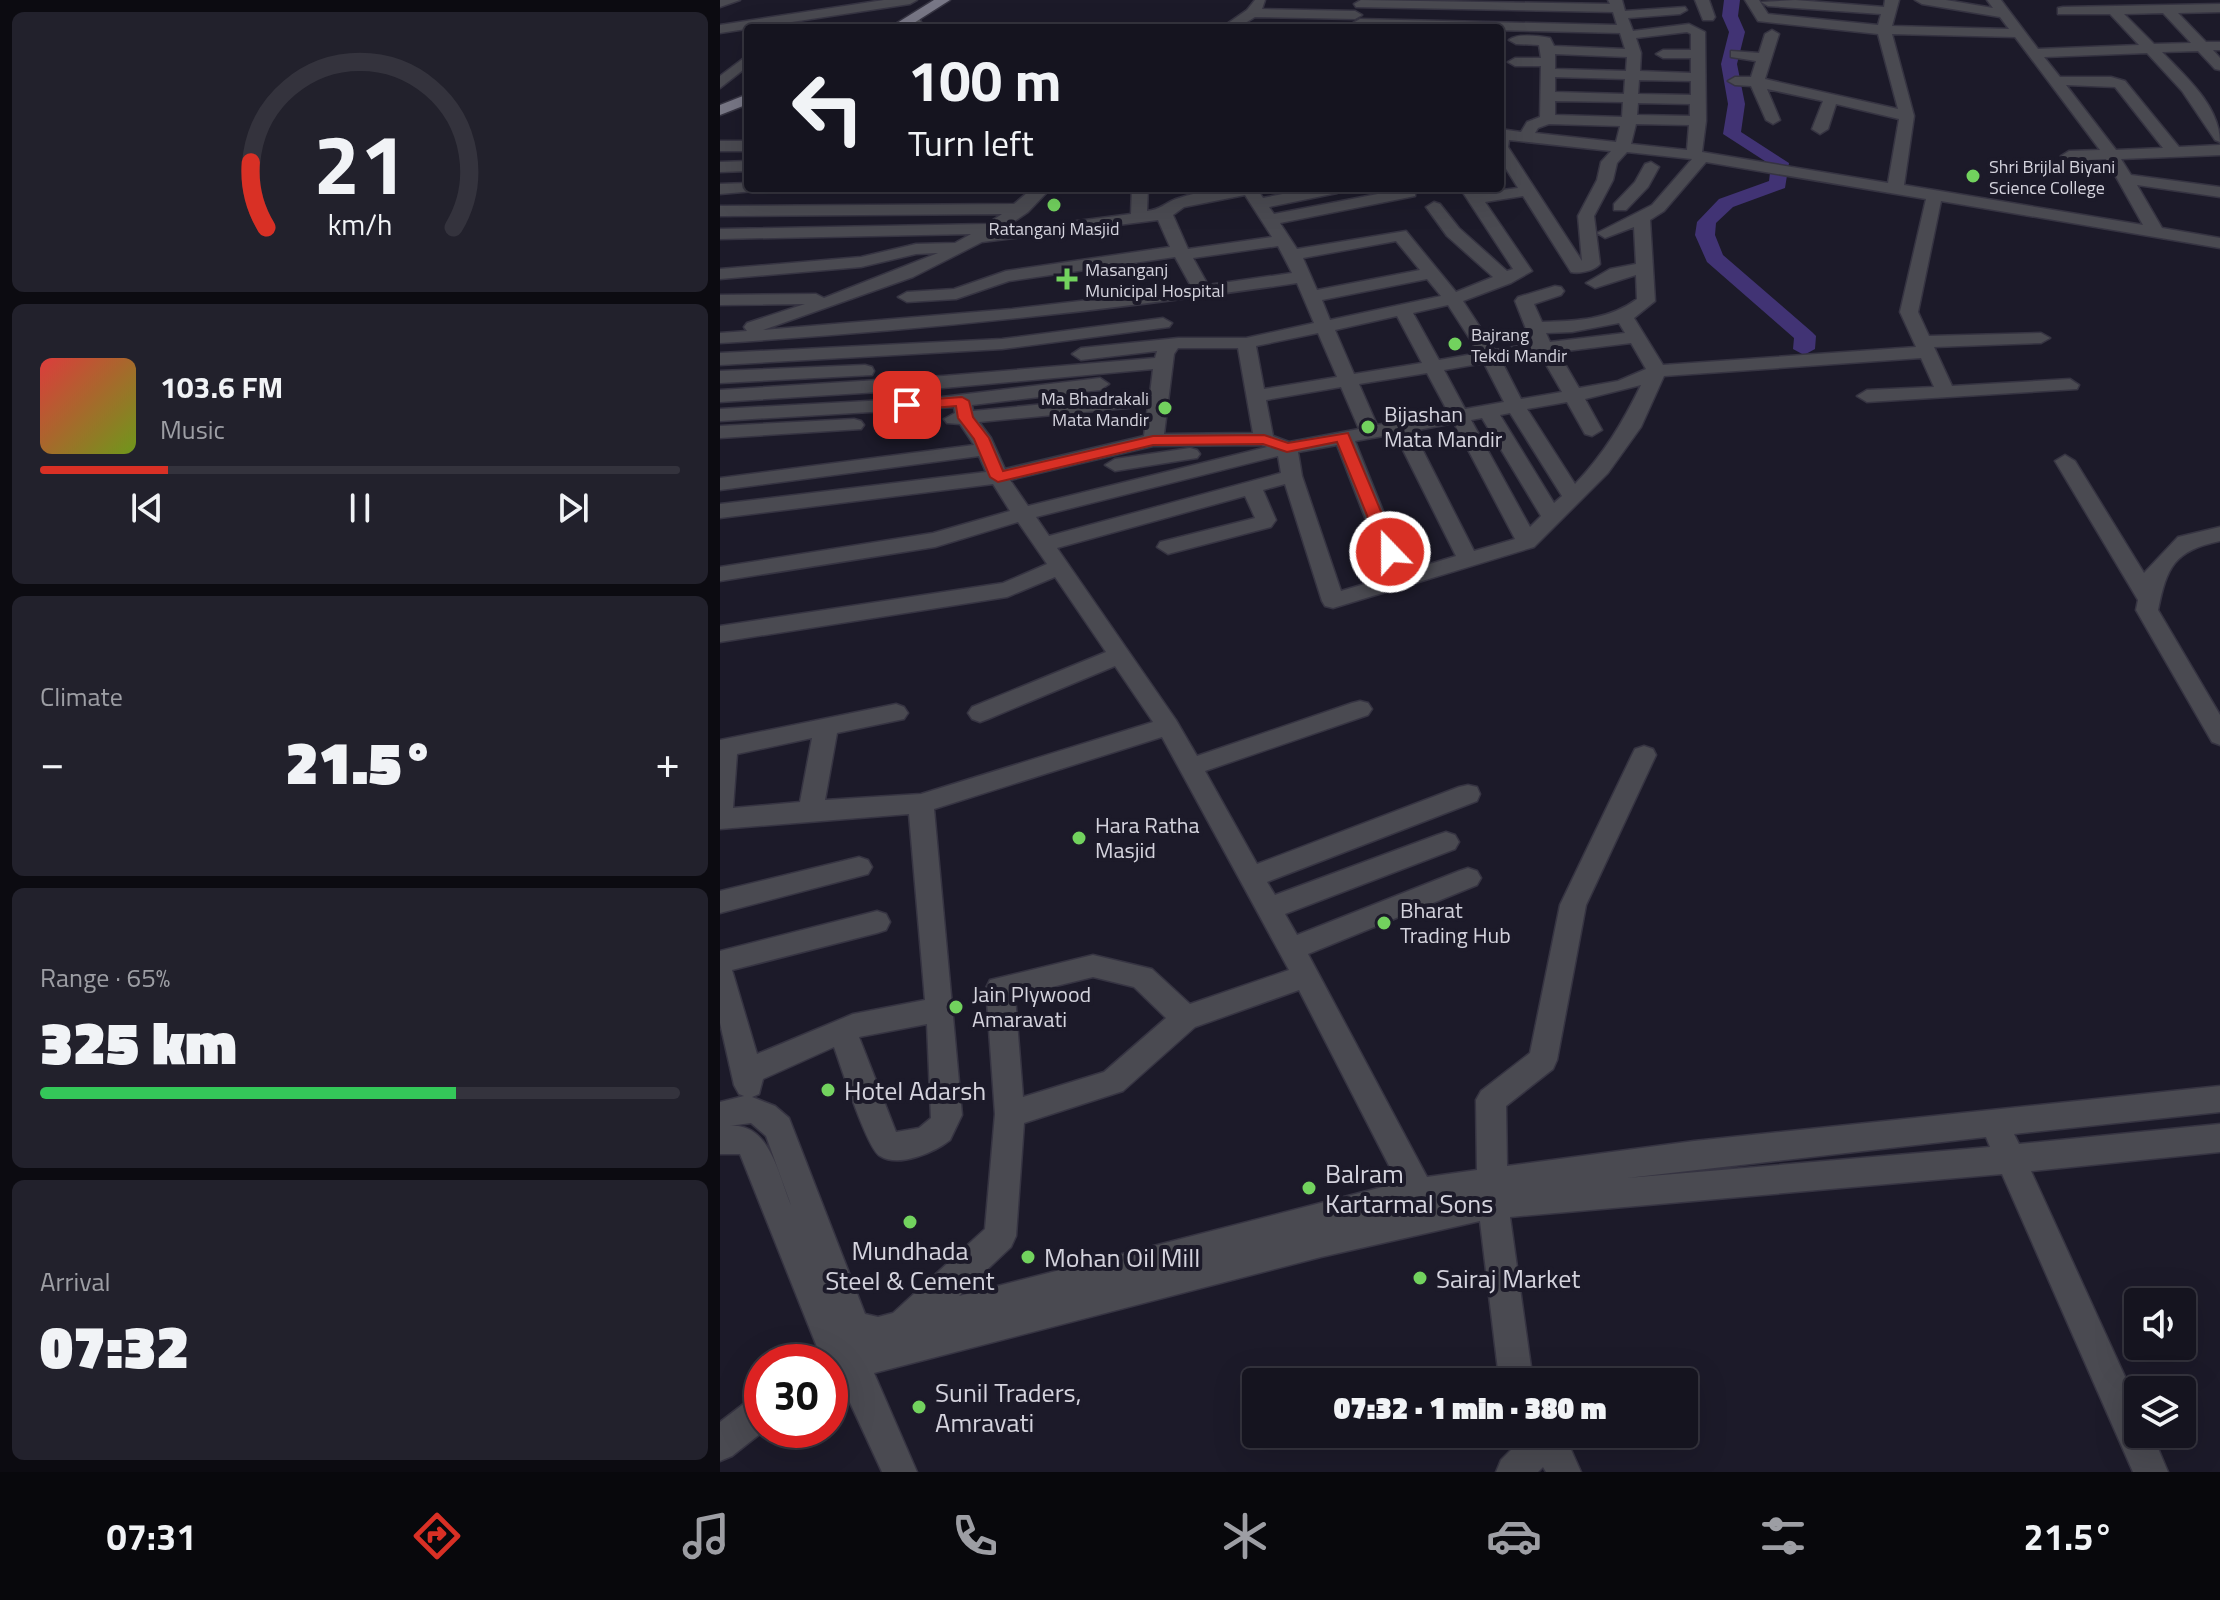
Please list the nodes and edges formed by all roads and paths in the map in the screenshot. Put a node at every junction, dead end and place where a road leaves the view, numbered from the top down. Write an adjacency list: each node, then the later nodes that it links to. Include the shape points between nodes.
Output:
1 (733, 0): 12 (street)
2 (910, 0): 13 (street)
3 (922, 0): 33 (main road)
4 (943, 0): 34 (main road)
5 (1261, 0): 23 (street)
6 (1298, 0): 24 (street)
7 (1702, 0): 28 (street)
8 (1922, 0): 26 (street)
9 (1994, 0): 26 (street)
10 (1752, 1): 11 (street); 29 (street, via 1763,18)
11 (1790, 1): 15 (street); 29 (street)
12 (720, 3)
13 (859, 3): 22 (street)
14 (1442, 6): 25 (street); 27 (street); 37 (street)
15 (1890, 6): 40 (street)
16 (2059, 6): 21 (street); 39 (street)
17 (2220, 8): 19 (street)
18 (758, 9): 30 (street, via 766,9)
19 (2167, 9): 21 (street); 47 (street)
20 (1680, 10): 27 (street)
21 (2113, 10): 46 (street)
22 (829, 12): 30 (street); 32 (street)
23 (1252, 13): 24 (street); 35 (street)
24 (1293, 14): 25 (street)
25 (1359, 14): 36 (street)
26 (2006, 14): 41 (street)
27 (1622, 17): 38 (street); 49 (street); 52 (street, via 1693,29 1698,32)
28 (1708, 17)
29 (1784, 19): 40 (street)
30 (765, 22): 31 (street)
31 (752, 24)
32 (819, 24)
33 (883, 24)
34 (915, 24)
35 (1234, 24)
36 (1431, 24)
37 (1438, 24)
38 (1461, 24)
39 (2072, 24)
40 (1884, 30): 41 (street); 73 (street)
41 (2019, 33): 50 (street)
42 (1772, 34): 54 (street)
43 (2081, 37): 48 (street)
44 (1512, 40): 56 (street, via 1545,41)
45 (2220, 46): 47 (street)
46 (2148, 47): 47 (street); 48 (street); 83 (street, via 2188,88)
47 (2200, 47): 58 (street)
48 (2091, 49): 50 (street)
49 (1634, 53): 56 (street); 59 (street)
50 (2035, 53): 62 (street)
51 (1663, 54): 52 (street)
52 (1697, 54): 60 (street)
53 (1736, 54): 54 (street)
54 (1764, 58): 63 (street)
55 (1515, 62): 56 (street)
56 (1548, 62): 59 (street); 66 (street)
57 (744, 63): 64 (street)
58 (2220, 66)
59 (1631, 76): 60 (street); 67 (street)
60 (1696, 77): 70 (street)
61 (1735, 81): 63 (street)
62 (2057, 81): 88 (street, via 2120,84); 90 (street)
63 (1757, 82): 68 (street); 77 (street)
64 (722, 83): 65 (street)
65 (744, 87)
66 (1549, 96): 67 (street); 74 (street)
67 (1629, 98): 70 (street); 76 (street)
68 (1831, 99): 73 (street); 79 (street)
69 (744, 100): 72 (main road)
70 (1699, 100): 78 (street)
71 (744, 109): 75 (main road)
72 (720, 111)
73 (1907, 116): 102 (street)
74 (1547, 119): 76 (street); 82 (street, via 1532,125)
75 (720, 120)
76 (1629, 120): 78 (street); 86 (street)
77 (1773, 120)
78 (1699, 121): 92 (street)
79 (1820, 129)
80 (1504, 136): 82 (street)
81 (1504, 137): 93 (street, via 1547,154)
82 (1526, 137): 86 (street)
83 (2220, 137)
84 (720, 146): 85 (street)
85 (744, 146)
86 (1623, 147): 92 (street); 93 (street)
87 (2220, 150): 88 (street)
88 (2175, 152): 90 (street)
89 (1504, 153): 103 (street)
90 (2111, 154): 91 (street); 97 (street)
91 (2069, 156)
92 (1696, 161): 96 (street); 101 (street); 102 (street)
93 (1609, 162): 96 (street); 103 (street, via 1586,216 1591,264 1577,268)
94 (744, 166): 95 (street)
95 (720, 167)
96 (1651, 167): 98 (street)
97 (2127, 179): 111 (street); 127 (street)
98 (1642, 184): 101 (street); 117 (street)
99 (744, 188): 100 (street)
100 (720, 189)
101 (1675, 190): 124 (street)
102 (1895, 190): 115 (street)
103 (1528, 191): 110 (street)
104 (759, 192): 119 (street)
105 (877, 192): 120 (street)
106 (1039, 192): 118 (street)
107 (1140, 192): 123 (street)
108 (1210, 192): 112 (street); 126 (street, via 1179,203)
109 (1500, 192): 114 (street)
110 (1504, 192)
111 (2220, 192)
112 (1253, 193): 125 (street)
113 (1409, 193): 125 (street)
114 (1472, 193): 143 (street, via 1523,271)
115 (1934, 198): 127 (street); 165 (street, via 1909,312)
116 (1434, 207): 143 (street, via 1453,232)
117 (1620, 207)
118 (1022, 209): 120 (street); 134 (street)
119 (758, 210): 121 (street); 122 (street); 130 (street)
120 (867, 210): 122 (street)
121 (720, 211)
122 (840, 211): 128 (street)
123 (1139, 217): 126 (street); 134 (street)
124 (1642, 218): 129 (street); 138 (street)
125 (1271, 220): 133 (street)
126 (1167, 221): 132 (street); 135 (street)
127 (2155, 231): 131 (street)
128 (831, 233): 130 (street); 134 (street); 137 (street)
129 (1605, 233)
130 (732, 237)
131 (2215, 243): 136 (street)
132 (1024, 245)
133 (1289, 248): 135 (street); 140 (street, via 1400,235); 142 (street)
134 (986, 250): 135 (street, via 1006,276); 137 (street, via 916,249); 139 (street); 148 (street, via 956,294)
135 (1181, 253): 147 (street)
136 (2220, 259)
137 (861, 262): 141 (street); 145 (street)
138 (1645, 268): 144 (street); 155 (street, via 1646,301)
139 (913, 269): 145 (street); 148 (street)
140 (1431, 273): 149 (street); 152 (street)
141 (720, 274)
142 (1303, 277): 147 (street); 149 (street)
143 (1505, 279): 152 (street)
144 (1595, 283)
145 (866, 290): 150 (street)
146 (1555, 291): 159 (street, via 1524,301)
147 (1204, 293): 151 (street)
148 (907, 297): 158 (street)
149 (1311, 297): 157 (street)
150 (842, 298): 153 (street); 161 (street)
151 (1164, 298): 156 (street); 158 (street)
152 (1453, 299): 154 (street); 167 (street)
153 (720, 300)
154 (1402, 309): 157 (street); 171 (street)
155 (1624, 317): 159 (street); 160 (street)
156 (1163, 323): 163 (street, via 1174,325); 170 (street, via 1002,344)
157 (1324, 326): 164 (street); 176 (street)
158 (900, 327): 161 (street); 170 (street)
159 (1535, 328): 166 (street)
160 (1636, 337): 166 (street); 173 (street)
161 (720, 338)
162 (2041, 338): 165 (street)
163 (1178, 343): 164 (street); 169 (street); 172 (street, via 1165,352)
164 (1246, 343): 181 (street)
165 (1923, 347): 173 (street); 178 (street)
166 (1543, 348): 167 (street); 179 (street)
167 (1491, 358): 171 (street); 185 (street)
168 (720, 359): 170 (street)
169 (1008, 363)
170 (911, 364): 174 (street); 175 (street); 180 (street)
171 (1434, 369): 176 (street); 188 (street)
172 (1163, 370): 174 (street); 183 (street); 189 (street)
173 (1657, 371): 179 (street, via 1623,386); 205 (street, via 1631,427)
174 (946, 375): 184 (street)
175 (720, 377)
176 (1347, 381): 181 (street); 192 (street)
177 (2070, 385): 178 (street)
178 (1946, 393): 182 (street)
179 (1575, 394): 185 (street); 191 (street)
180 (720, 396)
181 (1256, 396): 195 (street)
182 (1867, 396)
183 (1159, 399): 189 (street); 196 (street)
184 (939, 403): 187 (street); 189 (street)
185 (1515, 406): 186 (street); 205 (street)
186 (1488, 411): 188 (street); 209 (street)
187 (720, 415)
188 (1457, 416): 190 (street); 211 (street)
189 (974, 426): 193 (street); 200 (street); 202 (street); 203 (street)
190 (1401, 426): 192 (street); 214 (street)
191 (1592, 430)
192 (1370, 431): 194 (street)
193 (720, 432)
194 (1343, 436): 197 (street); 217 (street)
195 (1264, 439): 196 (street); 197 (street)
196 (1153, 440): 203 (street)
197 (1287, 448): 201 (street); 207 (street)
198 (1190, 454): 203 (street)
199 (2065, 461): 218 (street)
200 (720, 467)
201 (1292, 476): 204 (street); 217 (street, via 1333,601)
202 (720, 484)
203 (1003, 484): 206 (street); 207 (street)
204 (1254, 494): 208 (street); 212 (street); 213 (street, via 1264,522)
205 (1573, 497): 209 (street)
206 (720, 511)
207 (1025, 513): 212 (street); 216 (street, via 935,540)
208 (1188, 515)
209 (1553, 518): 211 (street)
210 (2220, 534): 218 (street, via 2185,542 2155,571)
211 (1527, 542): 214 (street)
212 (1045, 544): 215 (street)
213 (1168, 547)
214 (1469, 562): 217 (street)
215 (1060, 567): 219 (street, via 1007,590); 220 (street)
216 (720, 574)
217 (1401, 582)
218 (2149, 600): 226 (street, via 2147,610)
219 (720, 634)
220 (1118, 656): 223 (street); 225 (street)
221 (1360, 709): 229 (street)
222 (896, 713): 224 (street)
223 (980, 713)
224 (826, 726): 227 (street); 233 (street)
225 (1168, 726): 229 (street); 231 (street)
226 (2220, 736)
227 (723, 749): 232 (street)
228 (1644, 755): 257 (street, via 1573,905 1543,1060 1491,1100)
229 (1191, 767): 237 (street)
230 (1468, 794): 237 (street)
231 (921, 804): 233 (street); 246 (street)
232 (720, 810)
233 (811, 811): 234 (street)
234 (720, 819)
235 (1446, 842): 240 (street)
236 (859, 867): 239 (street)
237 (1251, 877): 240 (street)
238 (1468, 878): 242 (street)
239 (720, 902)
240 (1268, 909): 242 (street)
241 (877, 922): 243 (street)
242 (1291, 949): 245 (street)
243 (720, 962)
244 (720, 973): 249 (street)
245 (1306, 976): 247 (street); 258 (street)
246 (940, 1009): 248 (street); 248 (street, via 946,1123 935,1136 897,1146 884,1140)
247 (1185, 1018): 252 (street, via 1113,1082); 252 (street, via 1142,977 1093,966 1000,988)
248 (842, 1031): 249 (street)
249 (748, 1072): 251 (street)
250 (2220, 1099): 253 (street)
251 (734, 1111): 255 (street); 259 (street, via 767,1115 778,1128 850,1324)
252 (1010, 1114): 259 (street, via 1000,1236)
253 (1994, 1123): 256 (street); 257 (street, via 1694,1155)
254 (2220, 1138): 256 (street)
255 (730, 1139): 259 (street, via 751,1145)
256 (2010, 1159): 257 (street); 268 (street)
257 (1492, 1193): 258 (street); 260 (street)
258 (1425, 1204): 259 (street)
259 (864, 1346): 265 (street, via 858,1382)
260 (1515, 1368)
261 (744, 1425): 262 (street)
262 (720, 1444)
263 (1536, 1448): 266 (street)
264 (1553, 1448): 267 (street)
265 (900, 1472)
266 (1513, 1472)
267 (1564, 1472)
268 (2151, 1472)

